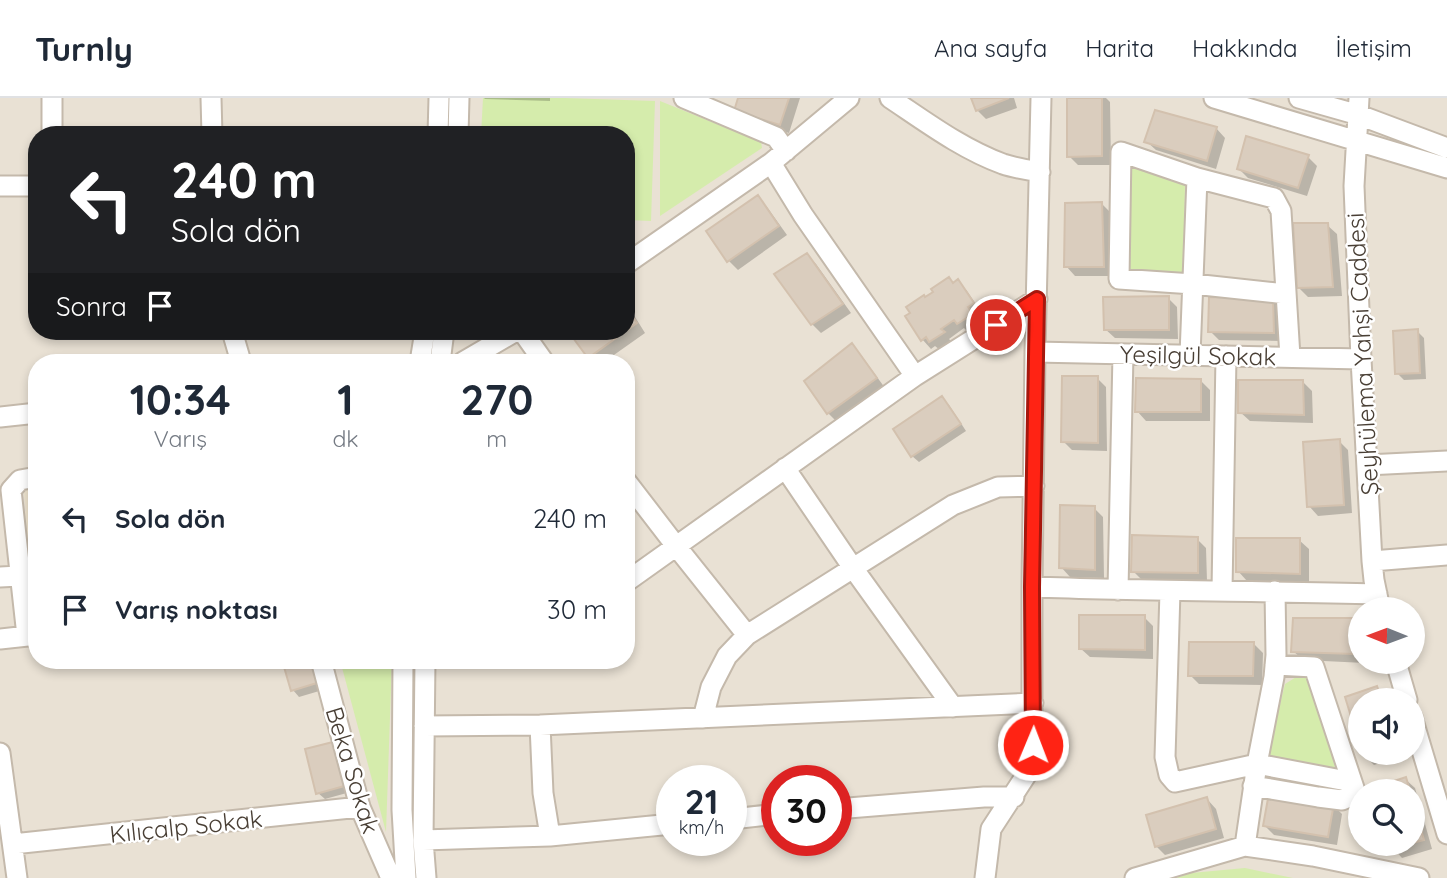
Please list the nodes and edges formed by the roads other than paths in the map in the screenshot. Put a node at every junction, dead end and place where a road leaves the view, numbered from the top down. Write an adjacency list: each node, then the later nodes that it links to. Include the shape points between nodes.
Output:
1 (52, 98): 12 (street)
2 (211, 98): 13 (street)
3 (439, 98): 14 (street)
4 (459, 98): 15 (street)
5 (684, 98): 18 (street, via 776,137)
6 (849, 98): 18 (street)
7 (890, 98): 20 (street, via 975,151)
8 (1041, 98): 20 (street)
9 (1214, 98): 16 (street)
10 (1299, 98): 11 (street)
11 (1359, 106): 16 (street, Şeyhülema Yahşi Caddesi); 17 (street)
12 (52, 126)
13 (212, 126)
14 (438, 126)
15 (457, 126)
16 (1357, 140): 19 (street); 35 (street, Şeyhülema Yahşi Caddesi, via 1354,186)
17 (1447, 148)
18 (779, 157): 24 (street); 36 (street, via 803,215)
19 (1447, 169)
20 (1040, 172): 27 (street)
21 (1196, 178): 25 (street); 25 (street, via 1121,152 1119,279); 26 (street, via 1274,198 1281,211)
22 (0, 186): 23 (street)
23 (28, 186)
24 (635, 258)
25 (1193, 284): 26 (street); 32 (street)
26 (1286, 293): 34 (street)
27 (1037, 299): 29 (street); 36 (street)
28 (501, 340): 30 (street)
29 (1035, 352): 31 (street, Yeşilgül Sokak); 43 (street)
30 (477, 354)
31 (1123, 354): 32 (street, Yeşilgül Sokak); 53 (street)
32 (1190, 355): 33 (street, Yeşilgül Sokak)
33 (1226, 356): 34 (street, Yeşilgül Sokak); 54 (street)
34 (1290, 357): 35 (street, Yeşilgül Sokak)
35 (1361, 359): 40 (street, Şeyhülema Yahşi Caddesi)
36 (915, 376): 41 (street)
37 (28, 414): 38 (street)
38 (0, 417)
39 (1447, 461): 40 (street)
40 (1367, 465): 48 (street, Şeyhülema Yahşi Caddesi)
41 (785, 468): 46 (street); 49 (street)
42 (28, 479): 45 (street, via 11,490)
43 (1034, 486): 49 (street, via 998,487 953,505); 52 (street)
44 (635, 493): 46 (street)
45 (6, 516): 51 (street)
46 (676, 545): 50 (street); 60 (street)
47 (1447, 555): 48 (street)
48 (1372, 561): 57 (street, Şeyhülema Yahşi Caddesi)
49 (853, 568): 60 (street); 68 (street)
50 (635, 575)
51 (10, 576): 59 (street)
52 (1032, 587): 53 (street); 67 (street)
53 (1118, 590): 55 (street)
54 (1222, 591): 55 (street); 56 (street)
55 (1170, 592): 74 (street, via 1166,757 1171,778 1175,782)
56 (1275, 592): 58 (street); 63 (street)
57 (1377, 597)
58 (1348, 599)
59 (28, 624)
60 (747, 635): 69 (street, via 727,656 711,687)
61 (28, 636): 62 (street)
62 (0, 639)
63 (1275, 665): 74 (street); 75 (street, via 1314,667)
64 (323, 669): 80 (street, Beka Sokak)
65 (403, 669): 90 (street)
66 (425, 669): 71 (street)
67 (1034, 704): 68 (street); 78 (street, via 1032,766)
68 (953, 707): 69 (street)
69 (703, 718): 70 (street)
70 (540, 724): 71 (street); 84 (street)
71 (424, 726): 85 (street)
72 (0, 753): 86 (street)
73 (1425, 760): 83 (street)
74 (1256, 764): 76 (street); 77 (street)
75 (1351, 779)
76 (1348, 781)
77 (1253, 786): 79 (street); 87 (street)
78 (1014, 797): 81 (street); 92 (street, via 991,829)
79 (1348, 797)
80 (360, 807): 86 (street, Kılıçalp Sokak); 89 (street, Beka Sokak)
81 (852, 808)
82 (656, 826): 84 (street)
83 (1447, 834)
84 (550, 836): 85 (street)
85 (423, 840): 91 (street)
86 (13, 844): 88 (street)
87 (1245, 846): 93 (street); 94 (street)
88 (17, 878)
89 (391, 878)
90 (406, 878)
91 (426, 878)
92 (985, 878)
93 (1135, 878)
94 (1419, 878)

